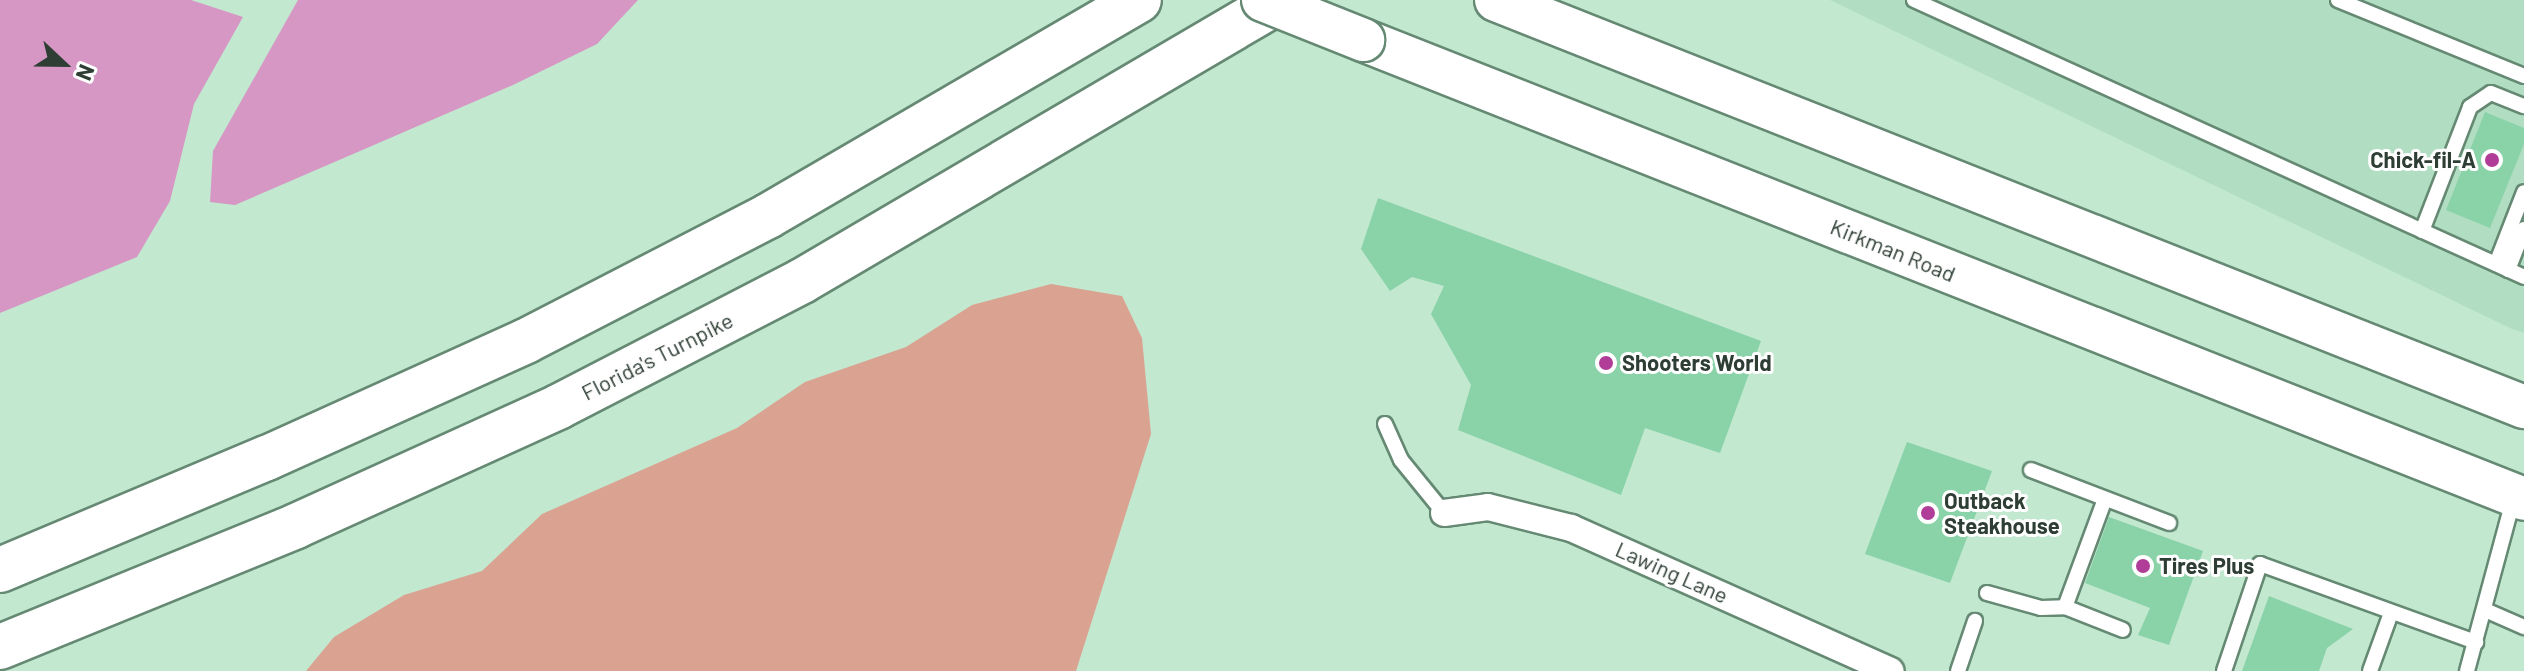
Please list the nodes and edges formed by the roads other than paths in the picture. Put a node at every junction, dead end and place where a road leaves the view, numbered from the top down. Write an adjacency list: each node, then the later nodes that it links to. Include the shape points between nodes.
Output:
1 (1139, 0): 21 (highway, via 768,216 526,341)
2 (1263, 0): 17 (main road, Kirkman Road, bridge)
3 (1281, 0): 30 (highway, Florida's Turnpike, via 802,281 558,407 296,526)
4 (1496, 0): 14 (main road)
5 (1914, 0): 11 (lane)
6 (2338, 0): 7 (lane)
7 (2524, 76)
8 (2524, 106): 11 (lane, via 2491,93 2470,107)
9 (2524, 192): 12 (lane)
10 (2524, 229): 12 (lane)
11 (2422, 231): 12 (lane)
12 (2502, 267): 13 (lane)
13 (2524, 277)
14 (2524, 407)
15 (1385, 424): 19 (lane, via 1401,460)
16 (2031, 470): 18 (lane)
17 (2519, 497): 24 (lane)
18 (2105, 499): 20 (lane); 23 (lane)
19 (1444, 513): 31 (street, Lawing Lane, via 1488,507 1571,528)
20 (2169, 523)
21 (0, 570)
22 (1987, 593): 23 (lane, via 2041,608)
23 (2065, 607): 28 (lane)
24 (2485, 610): 27 (lane); 29 (lane)
25 (2391, 613): 29 (lane); 33 (lane, via 2260,564); 34 (lane)
26 (1975, 621): 32 (lane)
27 (2524, 627)
28 (2123, 630)
29 (2476, 642): 35 (lane)
30 (0, 647)
31 (1891, 671)
32 (1958, 671)
33 (2224, 671)
34 (2370, 671)
35 (2467, 671)

